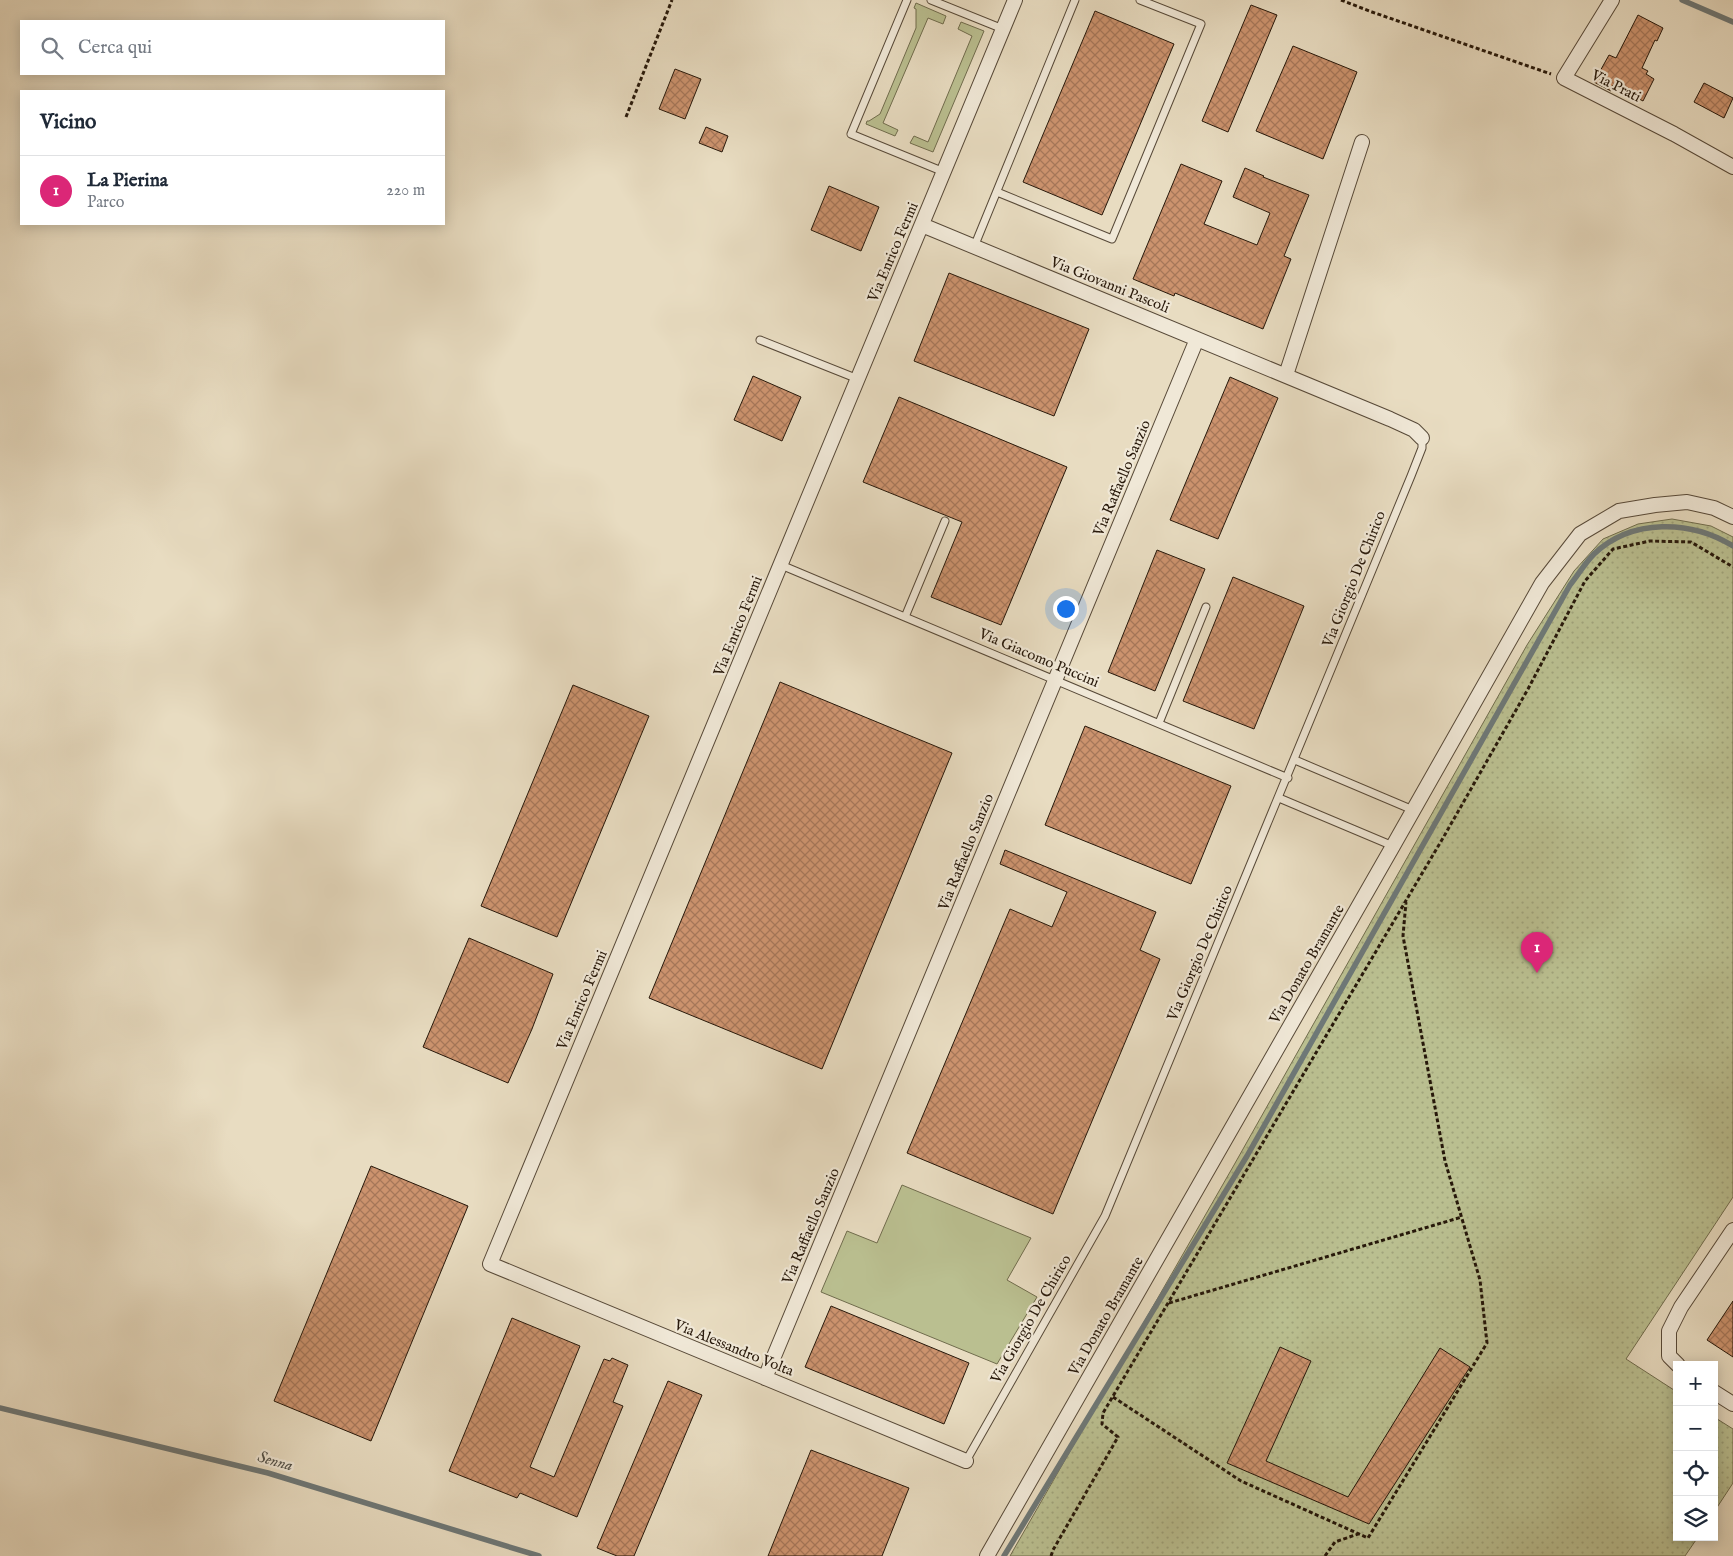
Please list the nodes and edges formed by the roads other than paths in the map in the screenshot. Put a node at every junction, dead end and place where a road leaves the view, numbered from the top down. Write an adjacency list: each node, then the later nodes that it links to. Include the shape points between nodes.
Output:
1 (907, 0): 10 (lane, via 851,134)
2 (931, 0): 7 (lane)
3 (1015, 0): 7 (street, Via Enrico Fermi)
4 (1075, 0): 11 (lane)
5 (1140, 0): 11 (lane, via 1201,24 1112,239)
6 (1612, 0): 9 (street, Via Prati, via 1564,78)
7 (1003, 29): 10 (street, Via Enrico Fermi)
8 (1362, 142): 16 (street)
9 (1733, 167)
10 (944, 172): 12 (street, Via Enrico Fermi)
11 (997, 192): 13 (lane)
12 (922, 224): 13 (street, Via Giovanni Pascoli); 17 (street, Via Enrico Fermi)
13 (974, 247): 14 (street, Via Giovanni Pascoli)
14 (1197, 339): 16 (street, Via Giovanni Pascoli); 24 (street, Via Raffaello Sanzio)
15 (760, 340): 17 (lane)
16 (1286, 375): 18 (street, Via Giovanni Pascoli, via 1414,430)
17 (858, 378): 21 (street, Via Enrico Fermi)
18 (1422, 438): 26 (lane, Via Giorgio De Chirico, via 1422,448)
19 (1733, 517): 29 (street, Via Donato Bramante, via 1714,508 1687,502 1655,505 1619,511 1580,534 1542,583)
20 (944, 521): 23 (lane)
21 (780, 565): 23 (lane, Via Giacomo Puccini); 32 (street, Via Enrico Fermi)
22 (1206, 607): 25 (lane)
23 (905, 617): 24 (lane, Via Giacomo Puccini)
24 (1055, 680): 25 (lane, Via Giacomo Puccini); 34 (street, Via Raffaello Sanzio)
25 (1159, 723): 27 (lane, Via Giacomo Puccini)
26 (1294, 760): 27 (lane, Via Giorgio De Chirico); 29 (lane)
27 (1288, 778): 28 (lane, Via Giorgio De Chirico)
28 (1279, 798): 30 (lane); 37 (lane, Via Giorgio De Chirico, via 1105,1216)
29 (1414, 810): 30 (street, Via Donato Bramante)
30 (1393, 846): 38 (street, Via Donato Bramante)
31 (1733, 1230): 33 (street, via 1681,1307 1669,1331 1669,1356)
32 (490, 1264): 34 (street, Via Alessandro Volta)
33 (1674, 1361)
34 (765, 1378): 37 (street, Via Alessandro Volta)
35 (1718, 1395): 36 (street)
36 (1733, 1404)
37 (966, 1461)
38 (987, 1556)

